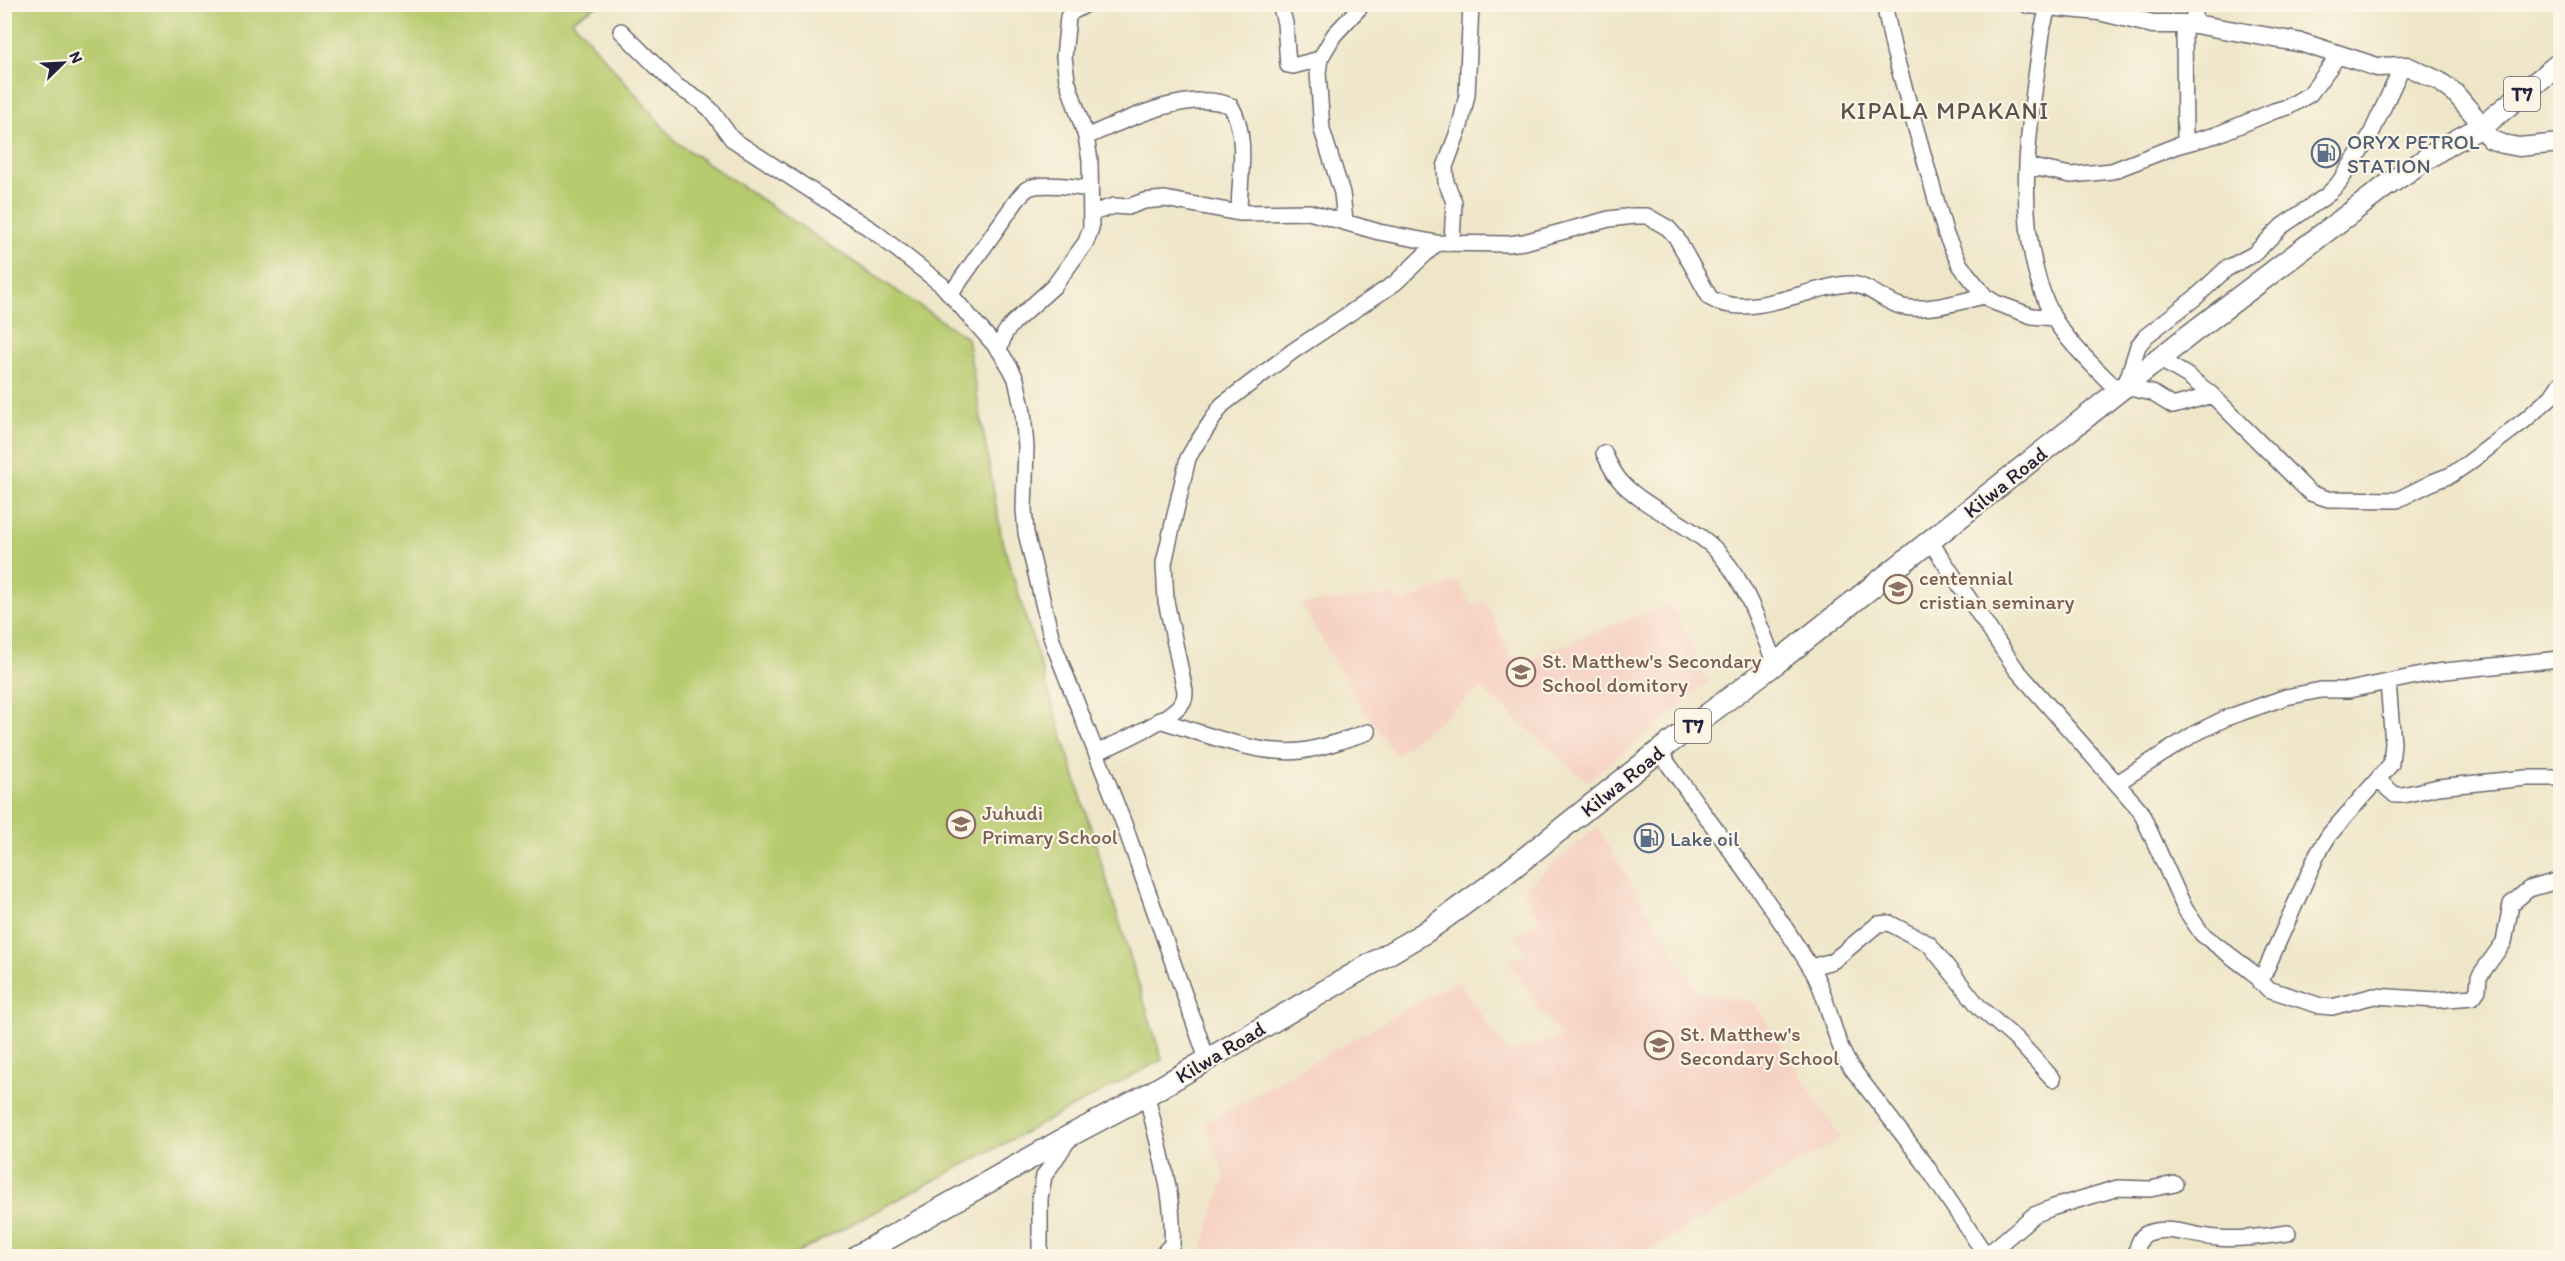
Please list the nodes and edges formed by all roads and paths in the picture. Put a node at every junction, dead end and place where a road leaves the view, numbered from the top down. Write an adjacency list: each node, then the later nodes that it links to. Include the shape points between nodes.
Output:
1 (1088, 4): 16 (street, via 1068,17 1064,57 1070,91)
2 (1280, 4): 12 (street, via 1288,65)
3 (1363, 4): 12 (street, via 1334,35)
4 (1471, 4): 24 (street, via 1467,95 1445,167 1454,202)
5 (1884, 4): 26 (street, via 1946,235 1960,264)
6 (2028, 4): 8 (main road)
7 (2193, 4): 9 (street)
8 (2048, 8): 9 (main road, via 2099,11 2153,24); 19 (street)
9 (2189, 24): 11 (main road, via 2303,43); 17 (street)
10 (621, 31): 25 (street, via 675,85 711,110 732,138 876,232)
11 (2339, 55): 14 (main road, via 2377,67); 17 (street, via 2310,94 2288,107)
12 (1320, 59): 23 (street, via 1322,130 1342,193)
13 (2560, 63): 15 (highway, T7)
14 (2402, 67): 15 (main road, via 2439,81 2455,93); 31 (street, via 2370,136 2338,184 2146,336 2138,346)
15 (2483, 126): 18 (main road, via 2490,138 2503,144 2519,147); 29 (highway, Kilwa Road / T7, via 2386,186)
16 (1086, 137): 20 (street); 22 (street, via 1129,118 1190,101 1214,100 1231,106 1241,138)
17 (2185, 143): 19 (street, via 2103,172 2071,175)
18 (2560, 143)
19 (2027, 166): 27 (street, via 2031,254)
20 (1090, 189): 21 (street); 25 (street, via 1073,186 1026,190)
21 (1092, 213): 22 (street, via 1165,199); 28 (street, via 1086,242 1054,286 1013,323)
22 (1239, 213): 23 (street, via 1309,212)
23 (1345, 221): 24 (street, via 1379,232)
24 (1444, 242): 26 (street, via 1524,242 1609,219 1647,216 1677,237 1710,298 1725,303 1755,306 1816,289 1852,284 1912,308); 38 (street, via 1395,283 1293,351 1222,405 1204,429 1188,458 1164,563 1166,601 1185,698)
25 (950, 295): 28 (street)
26 (1985, 296): 27 (street, via 2021,313)
27 (2054, 318): 31 (street, via 2085,357)
28 (999, 350): 41 (street, via 1016,379 1023,412 1024,520 1036,583 1052,640)
29 (2159, 359): 31 (highway, Kilwa Road / T7); 32 (street)
30 (2560, 384): 32 (street, via 2525,420 2451,475 2397,500 2385,501 2328,499 2310,493)
31 (2122, 390): 32 (street, via 2152,393 2173,406); 34 (highway, Kilwa Road / T7)
32 (2212, 395)
33 (1604, 453): 36 (street, via 1623,484 1641,500 1696,533 1730,568 1755,614)
34 (1930, 541): 36 (highway, Kilwa Road / T7); 44 (street, via 2016,669)
35 (2560, 659): 37 (street, via 2436,672)
36 (1775, 664): 40 (highway, Kilwa Road / T7)
37 (2388, 683): 43 (street, via 2394,755); 44 (street, via 2304,692 2226,718)
38 (1159, 720): 39 (street, via 1276,751 1324,747); 41 (street)
39 (1368, 732)
40 (1659, 751): 46 (street); 48 (highway, Kilwa Road / T7, via 1555,836 1424,933)
41 (1096, 753): 48 (street)
42 (2560, 778): 43 (street, via 2438,787 2403,795 2395,795)
43 (2379, 781): 47 (street, via 2329,835 2317,855)
44 (2117, 783): 47 (street, via 2140,810 2185,909 2202,934 2252,972)
45 (2560, 880): 47 (street, via 2529,889 2511,904 2504,942 2479,977 2473,997 2436,1000 2374,996 2332,1008 2268,989)
46 (1811, 967): 49 (street, via 1833,961 1878,924 1886,922 1903,929 1929,944 1980,1008); 52 (street, via 1845,1058 1923,1161 1984,1252 1994,1249 2034,1215 2054,1207 2118,1188 2150,1189)
47 (2260, 983)
48 (1207, 1059): 50 (highway, Kilwa Road / T7)
49 (2053, 1079)
50 (1147, 1095): 51 (highway, Kilwa Road / T7); 56 (street, via 1172,1213 1172,1244)
51 (1072, 1134): 54 (highway, Kilwa Road / T7); 55 (street, via 1044,1176)
52 (2175, 1184)
53 (2288, 1233): 57 (street, via 2245,1239 2150,1232 2137,1246)
54 (857, 1257)
55 (1040, 1257)
56 (1161, 1257)
57 (2136, 1257)

